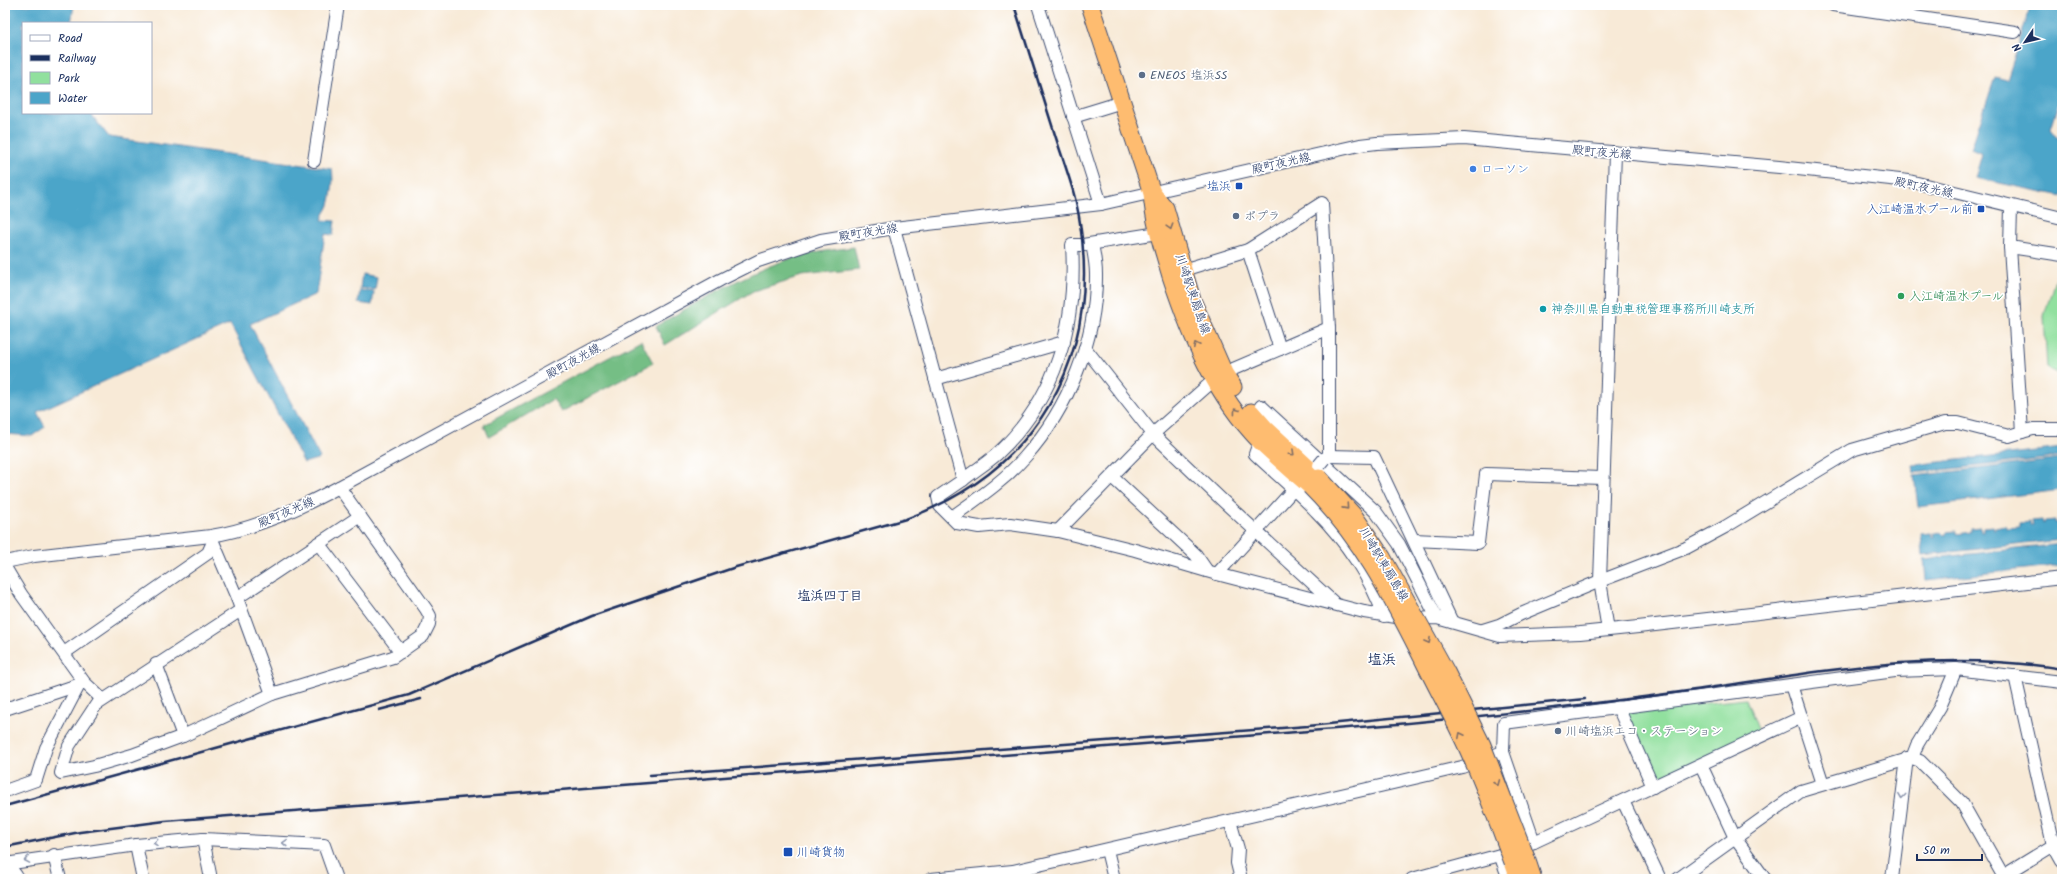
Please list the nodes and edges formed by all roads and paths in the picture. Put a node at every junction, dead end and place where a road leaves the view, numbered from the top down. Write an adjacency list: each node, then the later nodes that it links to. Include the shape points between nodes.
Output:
1 (338, 5): 9 (street)
2 (1038, 5): 7 (street)
3 (1090, 5): 6 (highway, 川崎駅東扇島線)
4 (1832, 5): 5 (street)
5 (2015, 32)
6 (1122, 102): 7 (street); 10 (highway, 川崎駅東扇島線)
7 (1072, 117): 11 (street)
8 (1615, 153): 10 (street, 殿町夜光線, via 1464,139 1398,142 1360,146); 12 (street, 殿町夜光線, via 1909,181); 34 (street)
9 (314, 161)
10 (1152, 193): 11 (street, 殿町夜光線); 15 (highway, 川崎駅東扇島線); 20 (highway, 川崎駅東扇島線, one-way to 20, via 1165,208)
11 (1101, 204): 14 (street, 殿町夜光線)
12 (2006, 206): 13 (street); 17 (street)
13 (2062, 218)
14 (894, 228): 26 (street); 36 (street, 殿町夜光線, via 821,240 753,264)
15 (1158, 233): 16 (street); 25 (highway, 川崎駅東扇島線, one-way to 15, via 1195,343)
16 (1092, 244): 22 (street, via 1072,245 1072,299); 23 (street, via 1096,273 1094,303)
17 (2010, 247): 19 (street); 29 (street)
18 (1248, 250): 20 (street); 21 (street, via 1322,203); 24 (street)
19 (2062, 256)
20 (1183, 270): 25 (highway, 川崎駅東扇島線)
21 (1329, 328): 24 (street); 32 (street)
22 (1064, 342): 26 (street); 35 (street, via 1048,385 1025,423 996,454)
23 (1085, 348): 30 (street); 39 (street, via 1057,413 1038,441 1009,473)
24 (1280, 349): 25 (street)
25 (1219, 376): 30 (street); 31 (highway, 川崎駅東扇島線, one-way to 25, via 1242,420); 32 (highway, 川崎駅東扇島線, one-way to 32, via 1266,429)
26 (935, 379): 35 (street)
27 (1261, 406): 54 (street, via 1376,512 1399,544)
28 (2062, 429): 29 (street, via 2033,429)
29 (2022, 432): 49 (street, via 2008,436 1958,423 1945,423 1852,450 1686,548)
30 (1153, 434): 33 (street); 41 (street)
31 (1260, 440): 32 (highway, 川崎駅東扇島線); 37 (street, via 1255,454)
32 (1319, 469): 43 (street, via 1374,457); 87 (highway, 川崎駅東扇島線, bridge, via 1382,557 1446,672 1482,745)
33 (1112, 477): 40 (street); 47 (street)
34 (1602, 478): 43 (street, via 1486,474 1478,543); 49 (street)
35 (963, 480): 39 (street, via 938,497 940,506)
36 (339, 488): 38 (street); 42 (street, 殿町夜光線, via 265,522)
37 (1293, 490): 41 (street); 53 (street, via 1337,535 1370,584)
38 (360, 516): 44 (street); 58 (street, via 430,616 423,636)
39 (952, 517): 40 (street, via 957,523 979,527 1010,524)
40 (1058, 531): 47 (street)
41 (1256, 531): 47 (street); 51 (street)
42 (212, 539): 45 (street, 殿町夜光線, via 34,556); 50 (street); 59 (street, via 208,553)
43 (1414, 540): 55 (street)
44 (318, 544): 50 (street); 58 (street)
45 (5, 562)
46 (5, 567): 59 (street)
47 (1212, 572): 51 (street)
48 (2062, 578): 57 (street)
49 (1600, 581): 56 (street, via 1499,625); 57 (street)
50 (237, 598): 52 (street)
51 (1336, 605): 53 (street)
52 (241, 610): 60 (street); 66 (street)
53 (1384, 616): 54 (street, via 1409,619)
54 (1437, 618): 55 (street)
55 (1452, 622): 56 (street)
56 (1481, 630): 57 (street, via 1500,636)
57 (1608, 630)
58 (401, 652): 66 (street, via 386,660)
59 (64, 654): 64 (street)
60 (156, 664): 67 (street); 71 (street)
61 (1956, 669): 62 (street); 65 (street, via 1895,671); 73 (street, via 1940,707)
62 (2015, 676): 63 (street); 83 (street)
63 (2062, 682)
64 (81, 685): 67 (street); 69 (street); 77 (street, via 46,748 36,780)
65 (1791, 685): 68 (street); 70 (street)
66 (272, 694): 71 (street)
67 (102, 699): 71 (street, via 69,746 61,773 132,756)
68 (1618, 707): 72 (street, via 1504,723); 76 (street)
69 (5, 709)
70 (1802, 717): 74 (street); 75 (street)
71 (182, 736)
72 (1503, 752): 79 (street, via 1462,767); 82 (street)
73 (1909, 758): 75 (street); 92 (street, via 1920,761 1960,801); 108 (street, one-way to 108)
74 (1701, 765): 76 (street); 80 (street)
75 (1823, 784): 80 (street, via 1798,792)
76 (1652, 787): 78 (street)
77 (5, 791)
78 (1623, 801): 82 (street); 105 (street)
79 (1230, 821): 85 (street); 100 (street, via 1238,849 1237,863)
80 (1735, 838): 106 (street); 107 (street)
81 (203, 839): 84 (street, one-way to 84); 96 (street); 97 (street, one-way to 81, via 324,845)
82 (1534, 842): 87 (street)
83 (2057, 843): 88 (street); 92 (street)
84 (136, 844): 86 (street); 95 (street)
85 (1106, 850): 90 (street); 99 (street)
86 (54, 855): 89 (street, one-way to 89); 94 (street)
87 (1513, 858): 101 (street); 102 (street); 103 (highway, 川崎駅東扇島線); 104 (highway, 川崎駅東扇島線)
88 (2062, 860)
89 (6, 863): 93 (street, via 14,870)
90 (1014, 875): 91 (street)
91 (954, 878): 98 (street)
92 (2004, 878)
93 (18, 879)
94 (60, 879)
95 (143, 879)
96 (212, 879)
97 (336, 879)
98 (931, 879)
99 (1114, 879)
100 (1241, 879)
101 (1412, 879)
102 (1509, 879)
103 (1519, 879)
104 (1533, 879)
105 (1660, 879)
106 (1678, 879)
107 (1765, 879)
108 (1892, 879)

